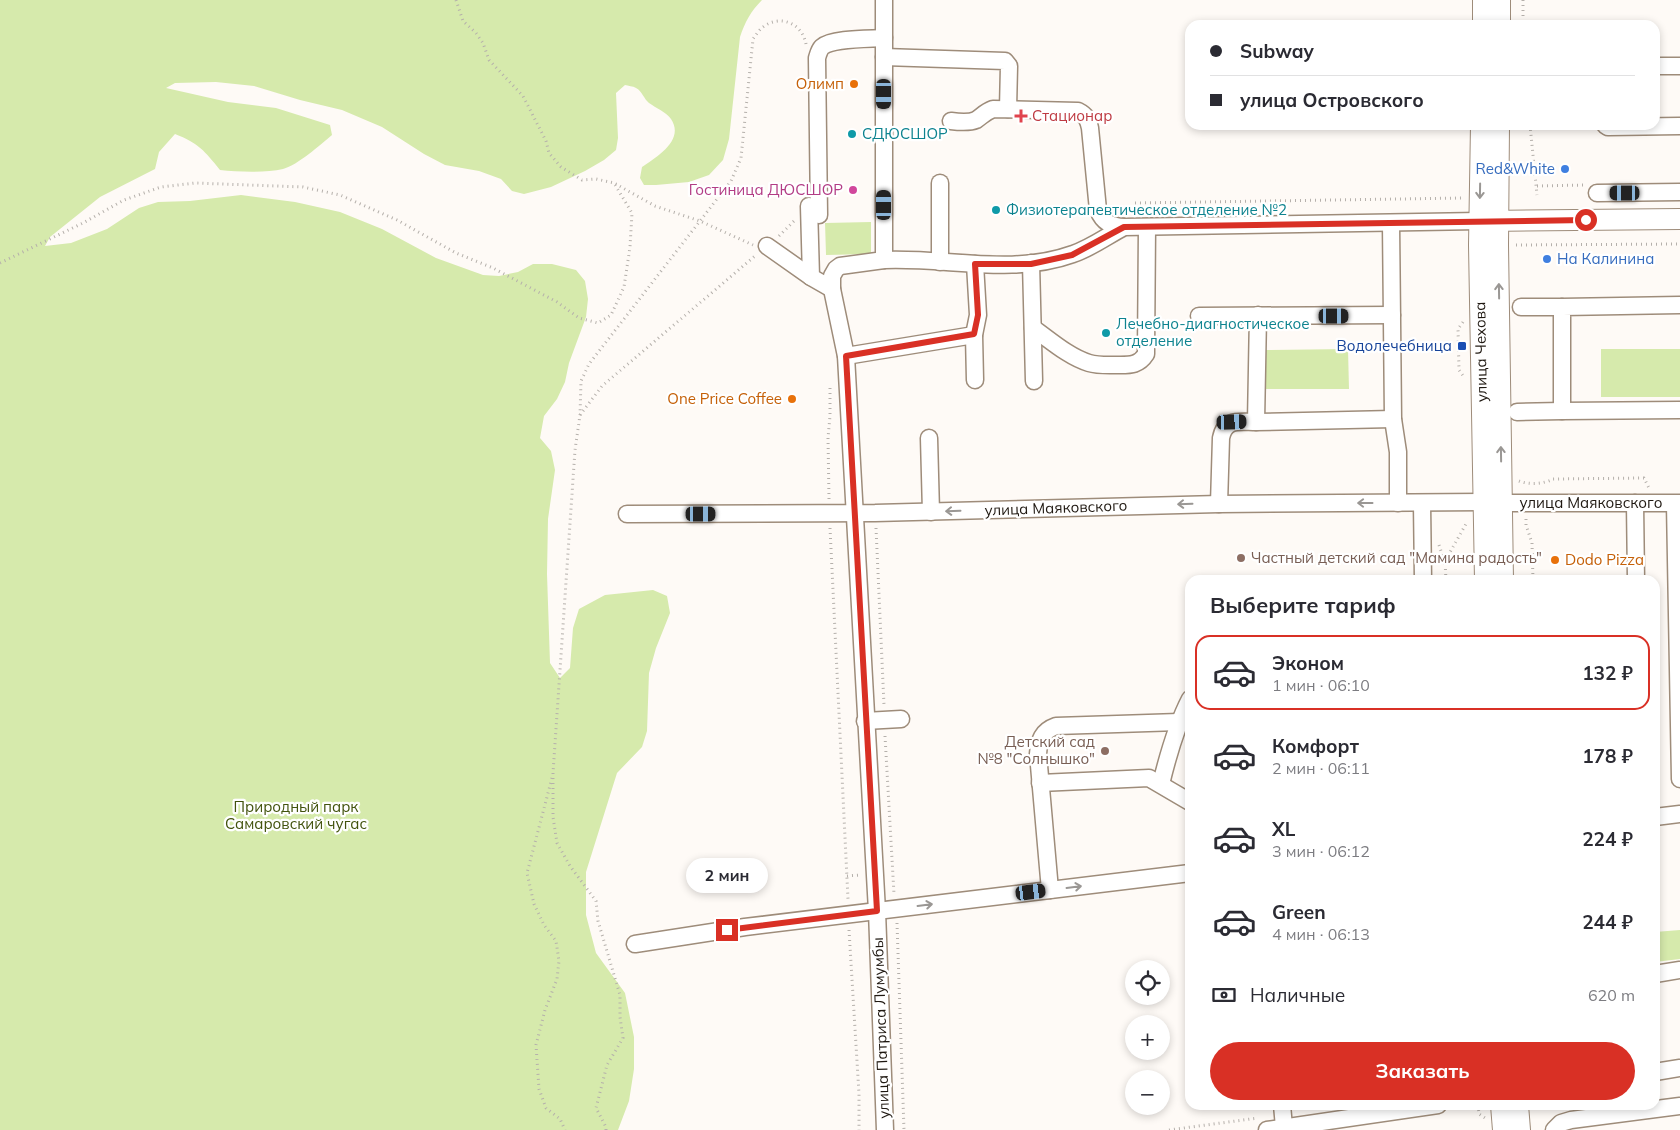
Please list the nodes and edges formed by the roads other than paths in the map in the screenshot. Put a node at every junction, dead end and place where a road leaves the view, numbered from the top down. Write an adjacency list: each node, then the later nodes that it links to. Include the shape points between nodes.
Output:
1 (884, 0): 6 (street)
2 (1483, 0): 4 (main road)
3 (1500, 0): 5 (main road)
4 (1483, 20)
5 (1500, 20)
6 (884, 38): 7 (street); 29 (street, via 826,45 817,58)
7 (884, 57): 10 (street, via 1005,61 1009,66); 25 (street)
8 (1660, 66): 9 (street)
9 (1680, 66)
10 (1008, 109): 11 (street, via 993,109 970,122); 22 (street, via 1078,111 1083,114 1090,128 1098,210 1107,223)
11 (951, 122)
12 (1660, 126): 13 (street)
13 (1680, 126)
14 (1481, 130): 20 (main road, улица Чехова, one-way to 20)
15 (1498, 130): 20 (main road, улица Чехова)
16 (940, 183): 26 (street)
17 (1680, 192): 19 (street, via 1602,193)
18 (1680, 219): 19 (main road)
19 (1606, 220): 20 (main road)
20 (1489, 221): 21 (street); 50 (main road, улица Чехова)
21 (1391, 223): 23 (street); 34 (street)
22 (1124, 227): 23 (street); 28 (street, via 1072,255)
23 (1147, 227): 37 (street, via 1146,354 1140,361 1132,365 1090,363)
24 (765, 248): 29 (street)
25 (884, 260): 26 (street); 30 (street, via 840,266 832,276)
26 (940, 262): 27 (street)
27 (975, 264): 28 (street); 38 (street, via 978,315)
28 (1031, 264): 37 (street)
29 (811, 277): 30 (street)
30 (832, 289): 39 (street, улица Патриса Лумумбы)
31 (1680, 305): 32 (street)
32 (1562, 306): 33 (street); 43 (street)
33 (1521, 307)
34 (1392, 315): 36 (street); 45 (street)
35 (1199, 316): 36 (street)
36 (1258, 316): 46 (street)
37 (1033, 328): 41 (street)
38 (974, 334): 39 (street); 40 (street)
39 (846, 356): 56 (street, улица Патриса Лумумбы)
40 (975, 380)
41 (1034, 381)
42 (1680, 410): 43 (street)
43 (1562, 411): 44 (street)
44 (1518, 412)
45 (1393, 419): 46 (street); 48 (street, via 1398,452)
46 (1256, 422): 52 (street, via 1232,422 1222,431)
47 (929, 438): 54 (street)
48 (1398, 503): 49 (street, улица Маяковского); 52 (street, улица Маяковского, one-way to 52)
49 (1422, 503): 50 (street, улица Маяковского); 57 (street)
50 (1493, 503): 51 (street, улица Маяковского); 58 (main road, улица Чехова); 59 (main road, улица Чехова)
51 (1635, 503): 53 (street, улица Маяковского); 60 (street)
52 (1219, 504): 54 (street, улица Маяковского, one-way to 54)
53 (1677, 504): 61 (street)
54 (932, 512): 56 (street, улица Маяковского)
55 (627, 514): 56 (street, улица Маяковского)
56 (854, 514): 64 (street, улица Патриса Лумумбы)
57 (1423, 575)
58 (1486, 575)
59 (1503, 575)
60 (1636, 575)
61 (1679, 660): 66 (street)
62 (1185, 709): 65 (street)
63 (901, 719): 64 (street)
64 (865, 721): 74 (street, улица Патриса Лумумбы)
65 (1179, 722): 67 (street, via 1049,728 1038,744); 68 (street)
66 (1680, 779)
67 (1040, 783): 68 (street, via 1142,778); 73 (street)
68 (1161, 784): 69 (street)
69 (1185, 799)
70 (1680, 814): 71 (street)
71 (1660, 816)
72 (1185, 874): 73 (street, one-way to 72)
73 (1050, 890): 74 (street, one-way to 73)
74 (877, 911): 75 (street); 88 (street, улица Патриса Лумумбы)
75 (635, 944)
76 (1680, 970): 77 (street)
77 (1660, 973)
78 (1680, 1068): 79 (street)
79 (1660, 1071)
80 (1680, 1106): 81 (street)
81 (1660, 1109)
82 (1282, 1110): 87 (street)
83 (1403, 1110): 87 (street)
84 (1501, 1110): 90 (main road)
85 (1518, 1110): 91 (main road)
86 (1649, 1110): 92 (street, via 1571,1120)
87 (1284, 1127): 89 (street)
88 (885, 1130)
89 (1268, 1130)
90 (1503, 1130)
91 (1520, 1130)
92 (1554, 1130)

